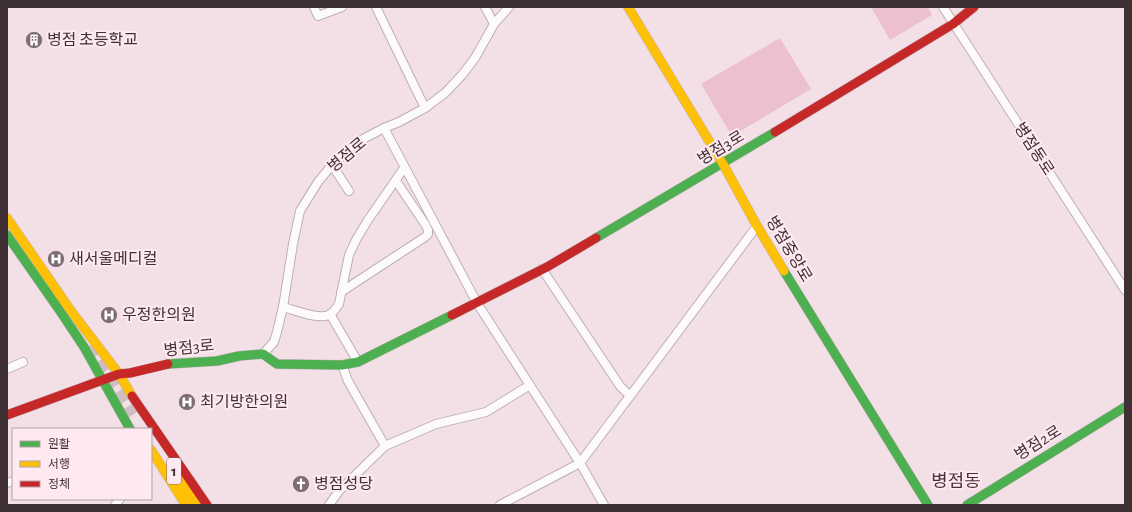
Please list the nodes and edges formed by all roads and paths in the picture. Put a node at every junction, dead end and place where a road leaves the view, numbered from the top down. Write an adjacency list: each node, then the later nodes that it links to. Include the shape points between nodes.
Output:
1 (314, 7): 2 (street, via 318,16)
2 (342, 7)
3 (376, 7): 11 (street)
4 (485, 7): 9 (street)
5 (509, 7): 9 (street, 병점로)
6 (628, 7): 13 (street, 병점중앙로)
7 (943, 7): 10 (street, 병점동로)
8 (974, 7): 10 (street, 병점3로)
9 (494, 24): 11 (street, 병점로, via 475,58 462,74 445,93)
10 (953, 24): 13 (street, 병점3로); 22 (street, 병점동로)
11 (425, 108): 12 (street, 병점로)
12 (384, 128): 14 (street, 병점로, via 363,139); 15 (street)
13 (723, 164): 19 (street, 병점중앙로); 21 (street, 병점3로)
14 (332, 165): 17 (street); 25 (street, 병점로, via 300,211)
15 (404, 168): 16 (street); 24 (street)
16 (396, 181): 23 (street, via 356,240 349,255); 23 (street, via 426,224 428,234)
17 (349, 191)
18 (7, 218): 32 (street, via 71,311)
19 (757, 226): 35 (street); 55 (street, 병점중앙로)
20 (7, 235): 33 (street, via 78,336)
21 (542, 269): 24 (street, 병점3로); 35 (street, via 620,386)
22 (1125, 290)
23 (341, 292): 26 (street, via 339,304)
24 (477, 303): 29 (street, 병점3로); 34 (street)
25 (283, 307): 26 (street, via 313,316); 27 (street, 병점로, via 274,342)
26 (330, 314): 29 (street)
27 (263, 354): 30 (street, 병점3로, via 277,364); 32 (street, 병점3로, via 217,361 165,364)
28 (23, 362): 31 (street)
29 (358, 362): 30 (street, 병점3로)
30 (342, 365): 44 (street, via 348,381)
31 (7, 369)
32 (119, 374): 33 (street, 병점3로); 36 (street)
33 (103, 380): 38 (street, 병점3로); 39 (street)
34 (530, 385): 44 (street, via 486,412 436,424); 47 (street)
35 (630, 396): 47 (street)
36 (137, 403): 39 (street, via 125,405 122,412); 51 (street)
37 (1125, 406): 56 (street, 병점2로)
38 (7, 414)
39 (129, 417): 40 (street); 41 (street); 42 (street)
40 (130, 428)
41 (135, 428)
42 (144, 428)
43 (152, 439): 50 (street, 1)
44 (385, 446): 52 (street, via 339,491)
45 (152, 452): 49 (street, 1)
46 (152, 463): 48 (street)
47 (580, 463): 53 (street); 54 (street)
48 (180, 505)
49 (186, 505)
50 (196, 505)
51 (207, 505)
52 (330, 505)
53 (500, 505)
54 (604, 505)
55 (928, 505)
56 (967, 505)

